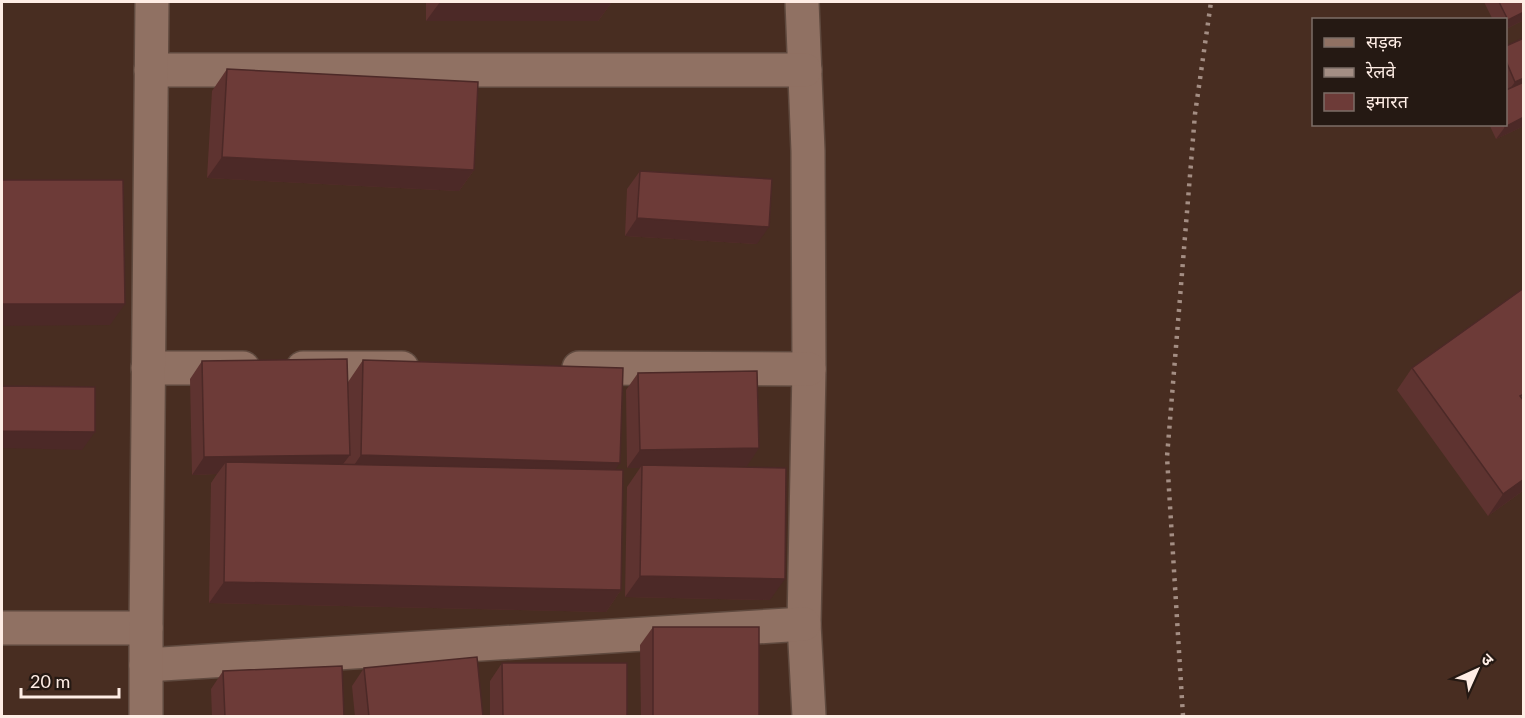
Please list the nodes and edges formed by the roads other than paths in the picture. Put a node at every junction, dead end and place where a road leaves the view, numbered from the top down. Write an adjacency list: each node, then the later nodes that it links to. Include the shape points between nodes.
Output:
1 (152, 2): 3 (street)
2 (802, 2): 4 (street)
3 (151, 70): 4 (street); 5 (street)
4 (805, 70): 8 (street)
5 (148, 368): 6 (street); 11 (street)
6 (432, 368)
7 (550, 368): 8 (street)
8 (809, 369): 9 (street)
9 (804, 624): 12 (street); 14 (street)
10 (2, 628): 11 (street)
11 (146, 628): 12 (street)
12 (146, 665): 13 (street)
13 (146, 717)
14 (809, 717)

